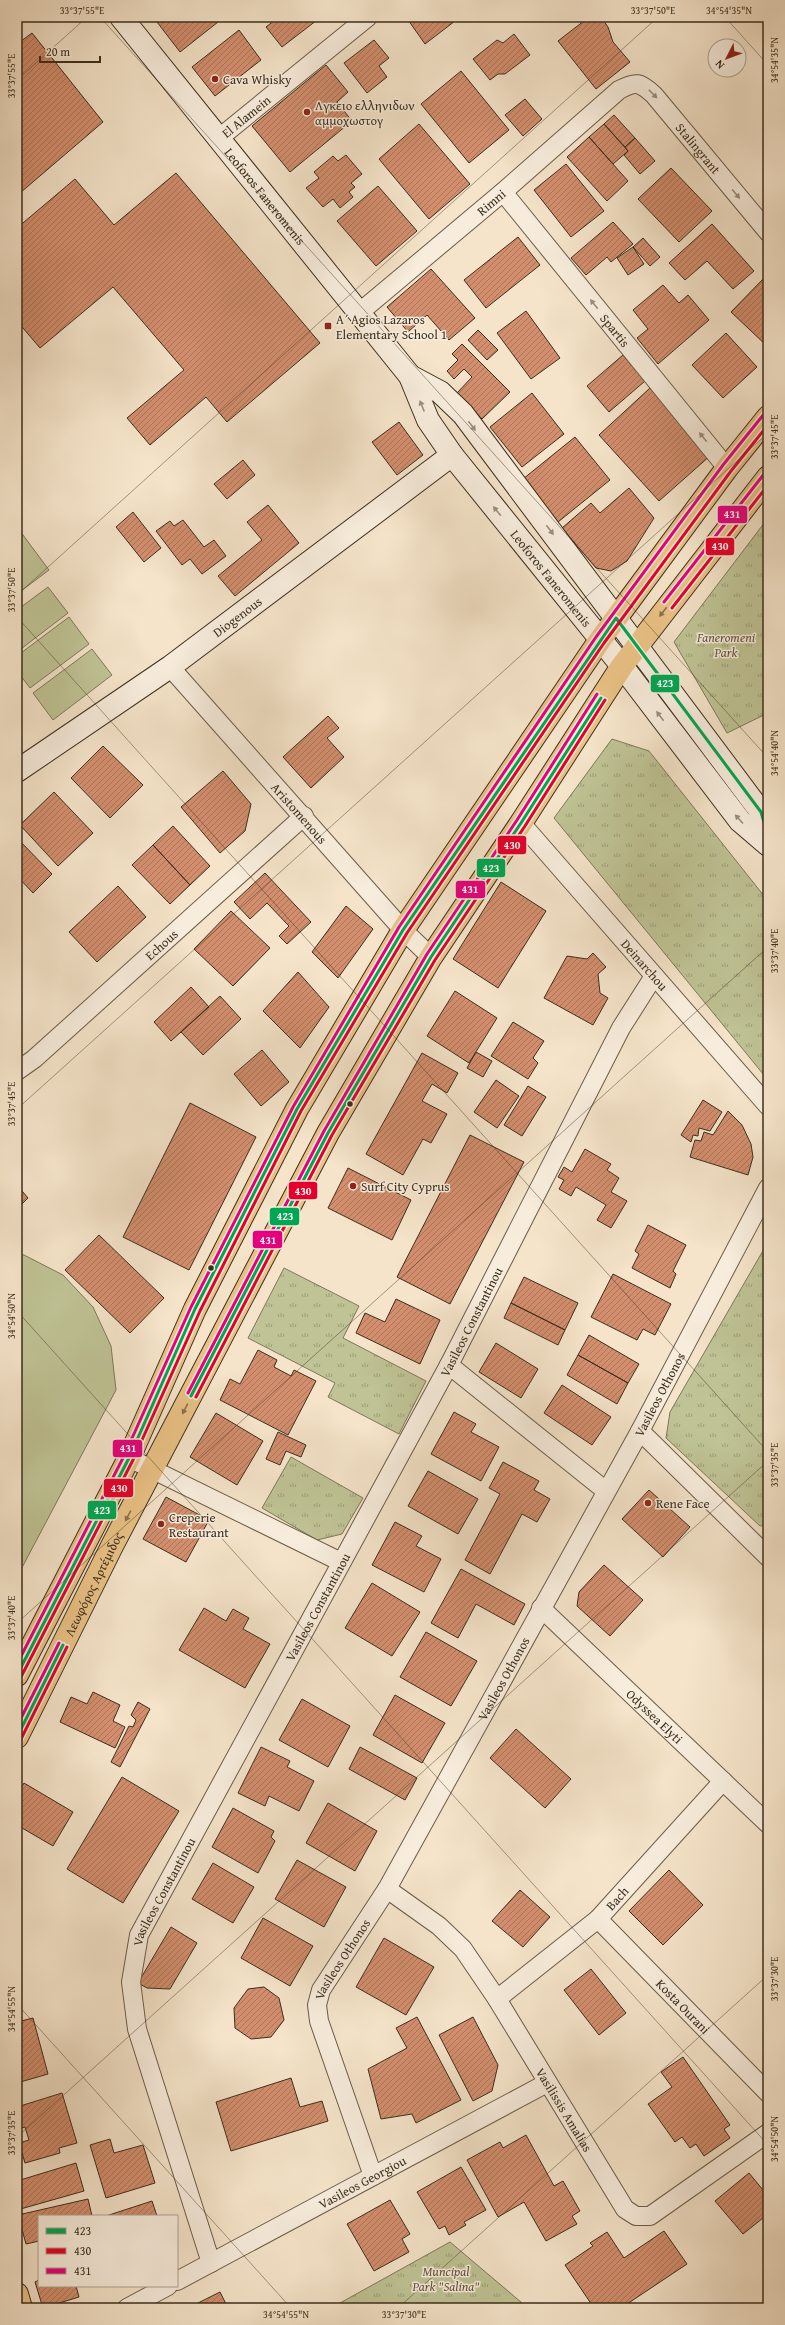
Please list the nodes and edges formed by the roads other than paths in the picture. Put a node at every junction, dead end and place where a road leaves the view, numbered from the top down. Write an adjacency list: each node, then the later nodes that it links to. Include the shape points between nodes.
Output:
1 (122, 17): 4 (street, Leoforos Faneromenis)
2 (363, 19): 4 (street, El Alamein)
3 (619, 90): 5 (street, Rimni); 6 (street, Stalingrant, one-way to 6, via 632,83 643,85 654,95)
4 (218, 139): 7 (street, Leoforos Faneromenis)
5 (503, 192): 7 (street, Rimni); 11 (street, Spartis, one-way to 5)
6 (768, 232)
7 (360, 312): 8 (street, Leoforos Faneromenis)
8 (410, 376): 10 (street, Leoforos Faneromenis, one-way to 8, via 428,420); 13 (street, Leoforos Faneromenis, one-way to 13, via 440,392 463,414)
9 (768, 417): 11 (main road, Λεωφόρος Αρτέμιδος)
10 (452, 455): 14 (street, Leoforos Faneromenis, one-way to 10); 17 (street, Diogenous)
11 (727, 468): 13 (main road, Λεωφόρος Αρτέμιδος)
12 (768, 477): 15 (main road, Λεωφόρος Αρτέμιδος, one-way to 15)
13 (616, 618): 14 (main road, Λεωφόρος Αρτέμιδος); 15 (street, Leoforos Faneromenis)
14 (600, 640): 16 (street, Leoforos Faneromenis); 23 (main road, Λεωφόρος Αρτέμιδος)
15 (637, 644): 16 (main road, Λεωφόρος Αρτέμιδος); 21 (street, Leoforos Faneromenis, via 761,812)
16 (622, 666): 20 (main road, Λεωφόρος Αρτέμιδος); 22 (street, Leoforos Faneromenis, one-way to 16, via 740,821)
17 (170, 667): 18 (street, Diogenous); 19 (street, Aristomenous)
18 (17, 771)
19 (304, 816): 23 (street, Aristomenous); 26 (street, Echous)
20 (521, 823): 24 (main road, Λεωφόρος Αρτέμιδος); 25 (street, Deinarchou)
21 (768, 836)
22 (768, 844)
23 (403, 930): 24 (street, Aristomenous); 31 (main road, Λεωφόρος Αρτέμιδος, via 297,1109 195,1309)
24 (431, 957): 32 (main road, Λεωφόρος Αρτέμιδος, one-way to 32, via 328,1132)
25 (654, 976): 27 (street, Deinarchou); 29 (street, Vasileos Constantinou, via 621,1028)
26 (17, 1071)
27 (768, 1106)
28 (768, 1188): 30 (street, Vasileos Othonos)
29 (448, 1365): 33 (street); 35 (street, Vasileos Constantinou)
30 (640, 1431): 33 (street, Vasileos Othonos); 34 (street)
31 (129, 1458): 32 (street); 37 (main road, Λεωφόρος Αρτέμιδος)
32 (153, 1469): 35 (street); 38 (main road, Λεωφόρος Αρτέμιδος, one-way to 38)
33 (606, 1491): 36 (street, Vasileos Othonos)
34 (768, 1557)
35 (340, 1562): 48 (street, Vasileos Constantinou, via 139,1935 131,1982 137,2029)
36 (541, 1608): 39 (street, Odyssea Elyti); 41 (street, Vasileos Othonos)
37 (17, 1675)
38 (17, 1737)
39 (723, 1781): 40 (street, Odyssea Elyti); 42 (street, Bach)
40 (768, 1824)
41 (387, 1889): 43 (street, Vasilissis Amalias, via 452,1936); 47 (street, Vasileos Othonos, via 321,1990 317,2005 319,2020)
42 (598, 1919): 43 (street, Bach); 45 (street, Kosta Ourani)
43 (497, 1999): 44 (street, Vasilissis Amalias)
44 (547, 2083): 46 (street, Vasilissis Amalias, via 616,2196 625,2209 636,2216 650,2216 662,2209); 47 (street, Vasileos Georgiou)
45 (768, 2092)
46 (768, 2133)
47 (373, 2176): 48 (street, Vasileos Georgiou)
48 (211, 2263): 49 (street, Vasileos Georgiou)
49 (178, 2280)
50 (166, 2287): 53 (street)
51 (17, 2294): 52 (main road)
52 (20, 2308)
53 (127, 2308)

